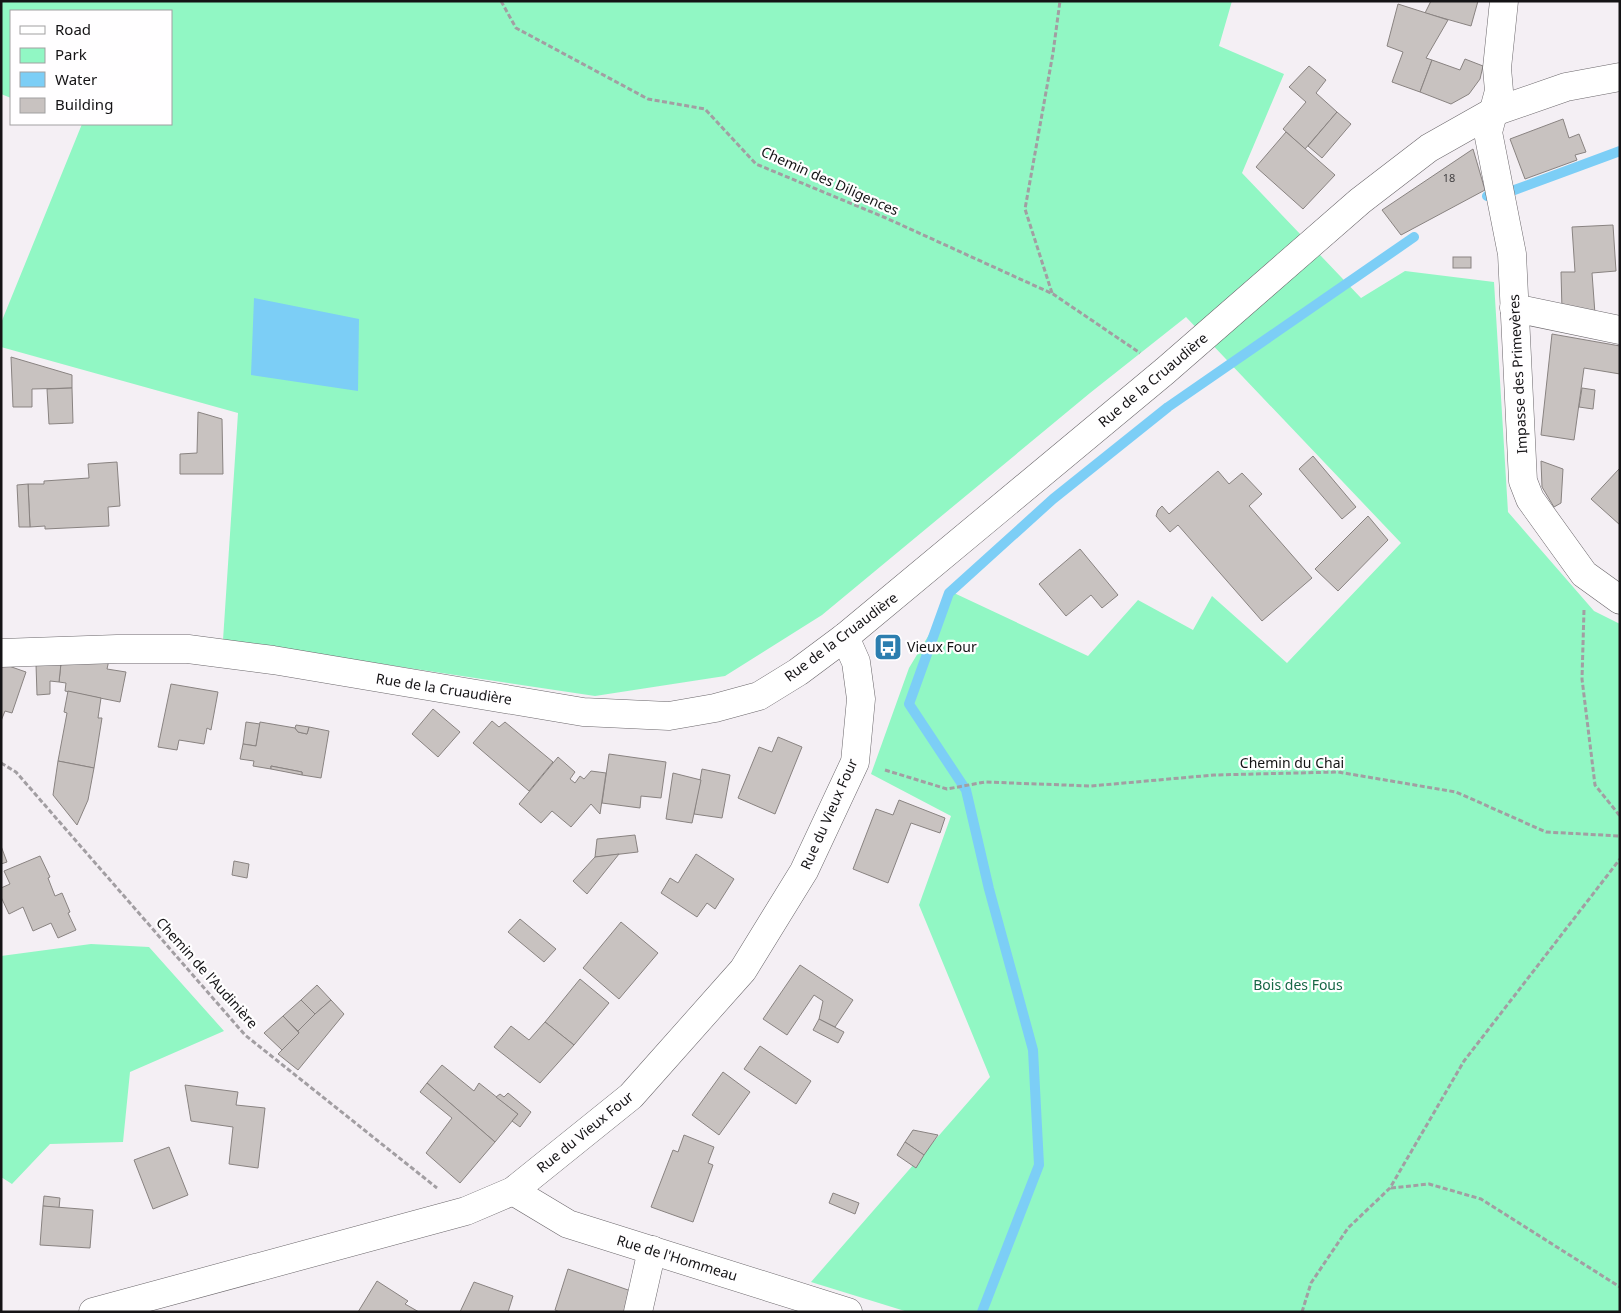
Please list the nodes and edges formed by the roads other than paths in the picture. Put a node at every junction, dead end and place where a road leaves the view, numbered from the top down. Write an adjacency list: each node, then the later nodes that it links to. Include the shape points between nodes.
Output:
1 (1504, 1): 3 (street, Impasse des Primevères, via 1498,90)
2 (1620, 77): 3 (street, Rue de la Cruaudière, via 1566,87)
3 (1491, 113): 4 (street, Impasse des Primevères, via 1488,132 1512,254); 7 (street, Rue de la Cruaudière, via 1429,148 1360,201 1165,371)
4 (1514, 308): 5 (street); 6 (street, Impasse des Primevères, via 1524,481 1530,499 1584,574)
5 (1620, 330)
6 (1620, 600)
7 (845, 637): 8 (street, Rue de la Cruaudière, via 760,696 668,716 583,712 273,660 188,649 117,648); 9 (street, Rue du Vieux Four, via 856,662 861,699 855,762 804,871 743,970 631,1096)
8 (1, 653)
9 (513, 1191): 10 (street, Rue de l'Hommeau, via 568,1224); 11 (street, Rue du Vieux Four, via 466,1211)
10 (652, 1250): 12 (street); 13 (street, Rue de l'Hommeau)
11 (93, 1312)
12 (638, 1312)
13 (848, 1312)

